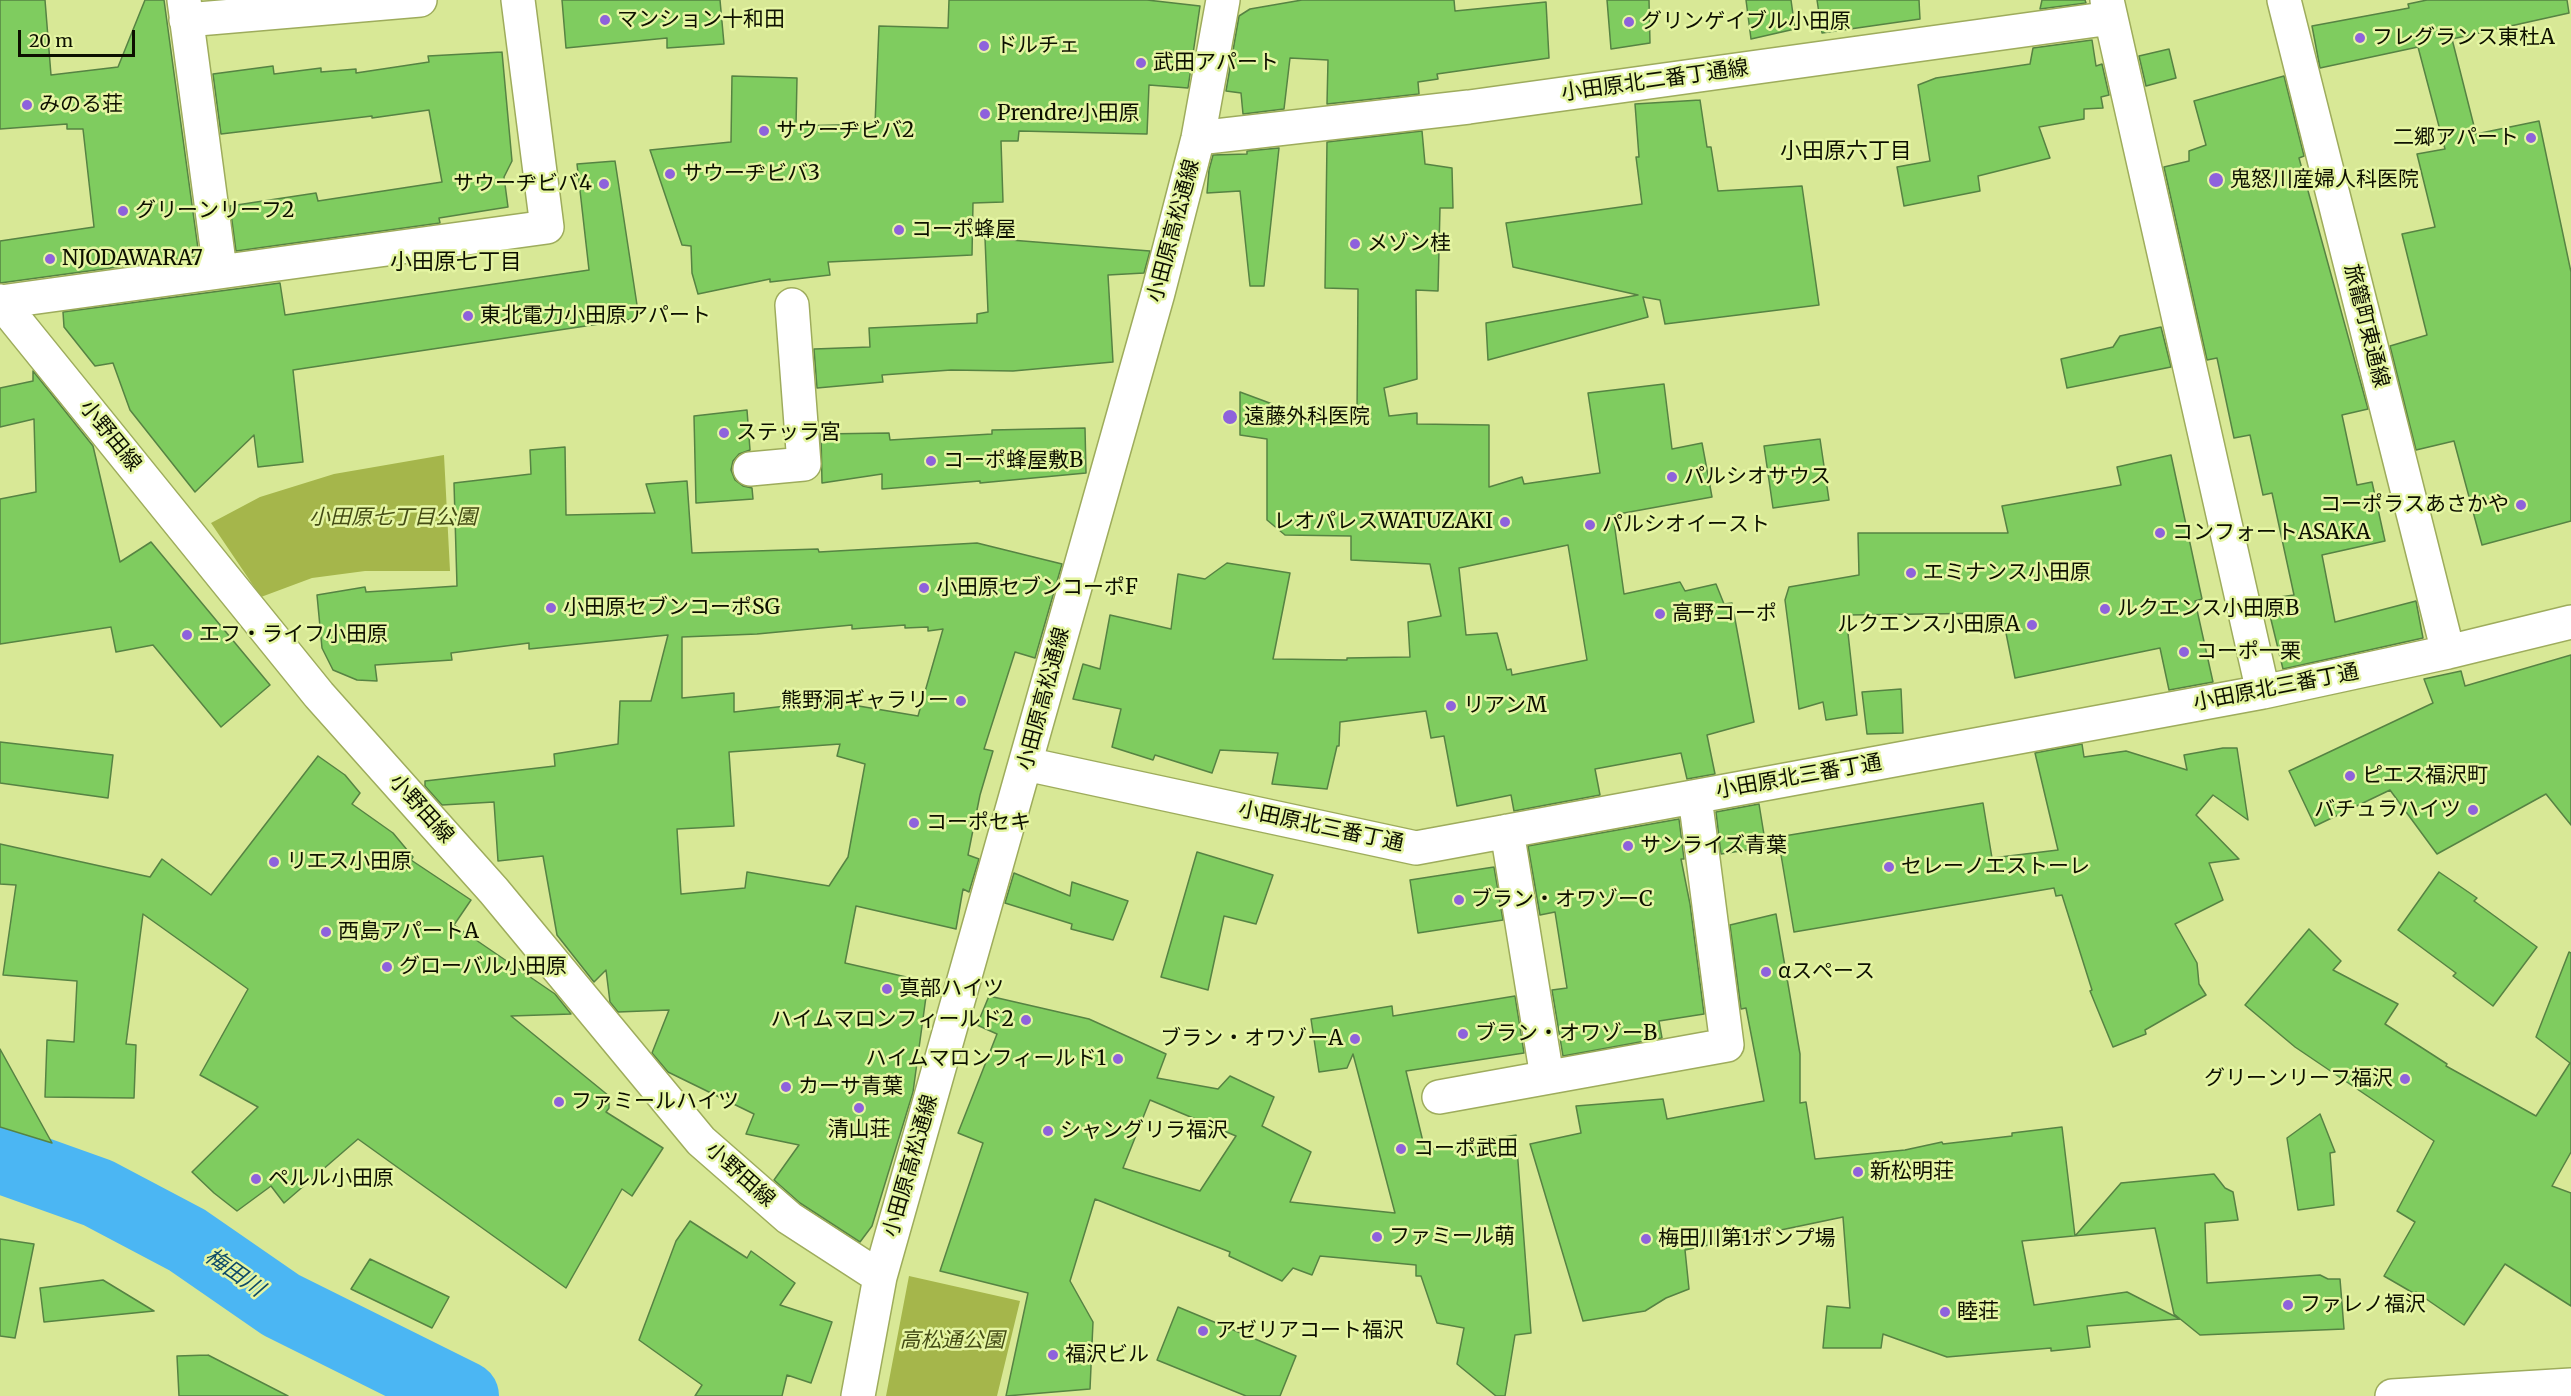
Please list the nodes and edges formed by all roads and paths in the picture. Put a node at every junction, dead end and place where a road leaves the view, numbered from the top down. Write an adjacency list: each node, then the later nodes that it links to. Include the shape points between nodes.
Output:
1 (420, 0): 6 (street)
2 (518, 0): 8 (street, via 547,227)
3 (1223, 0): 7 (street, 小田原高松通線)
4 (2284, 0): 13 (street, 旅籠町東通線)
5 (2109, 9): 7 (street, 小田原北二番丁通線, via 1481,106); 14 (street)
6 (185, 10): 8 (street)
7 (1198, 138): 15 (street, 小田原高松通線)
8 (220, 270): 9 (street)
9 (1, 301): 20 (street, 小野田線, via 319,695 494,891 701,1141 789,1218)
10 (792, 305): 11 (street, via 804,464)
11 (750, 469)
12 (2571, 622): 13 (street, 小田原北三番丁通)
13 (2448, 652): 14 (street, 小田原北三番丁通)
14 (2263, 692): 16 (street, 小田原北三番丁通)
15 (1026, 764): 17 (street, 小田原北三番丁通, via 1416,848); 20 (street, 小田原高松通線)
16 (1695, 796): 17 (street, 小田原北三番丁通); 18 (street, via 1727,1045)
17 (1507, 831): 18 (street)
18 (1547, 1077): 19 (street)
19 (1439, 1097)
20 (880, 1278): 22 (street, 小田原高松通線)
21 (2571, 1385): 23 (street)
22 (858, 1396)
23 (2392, 1396)

